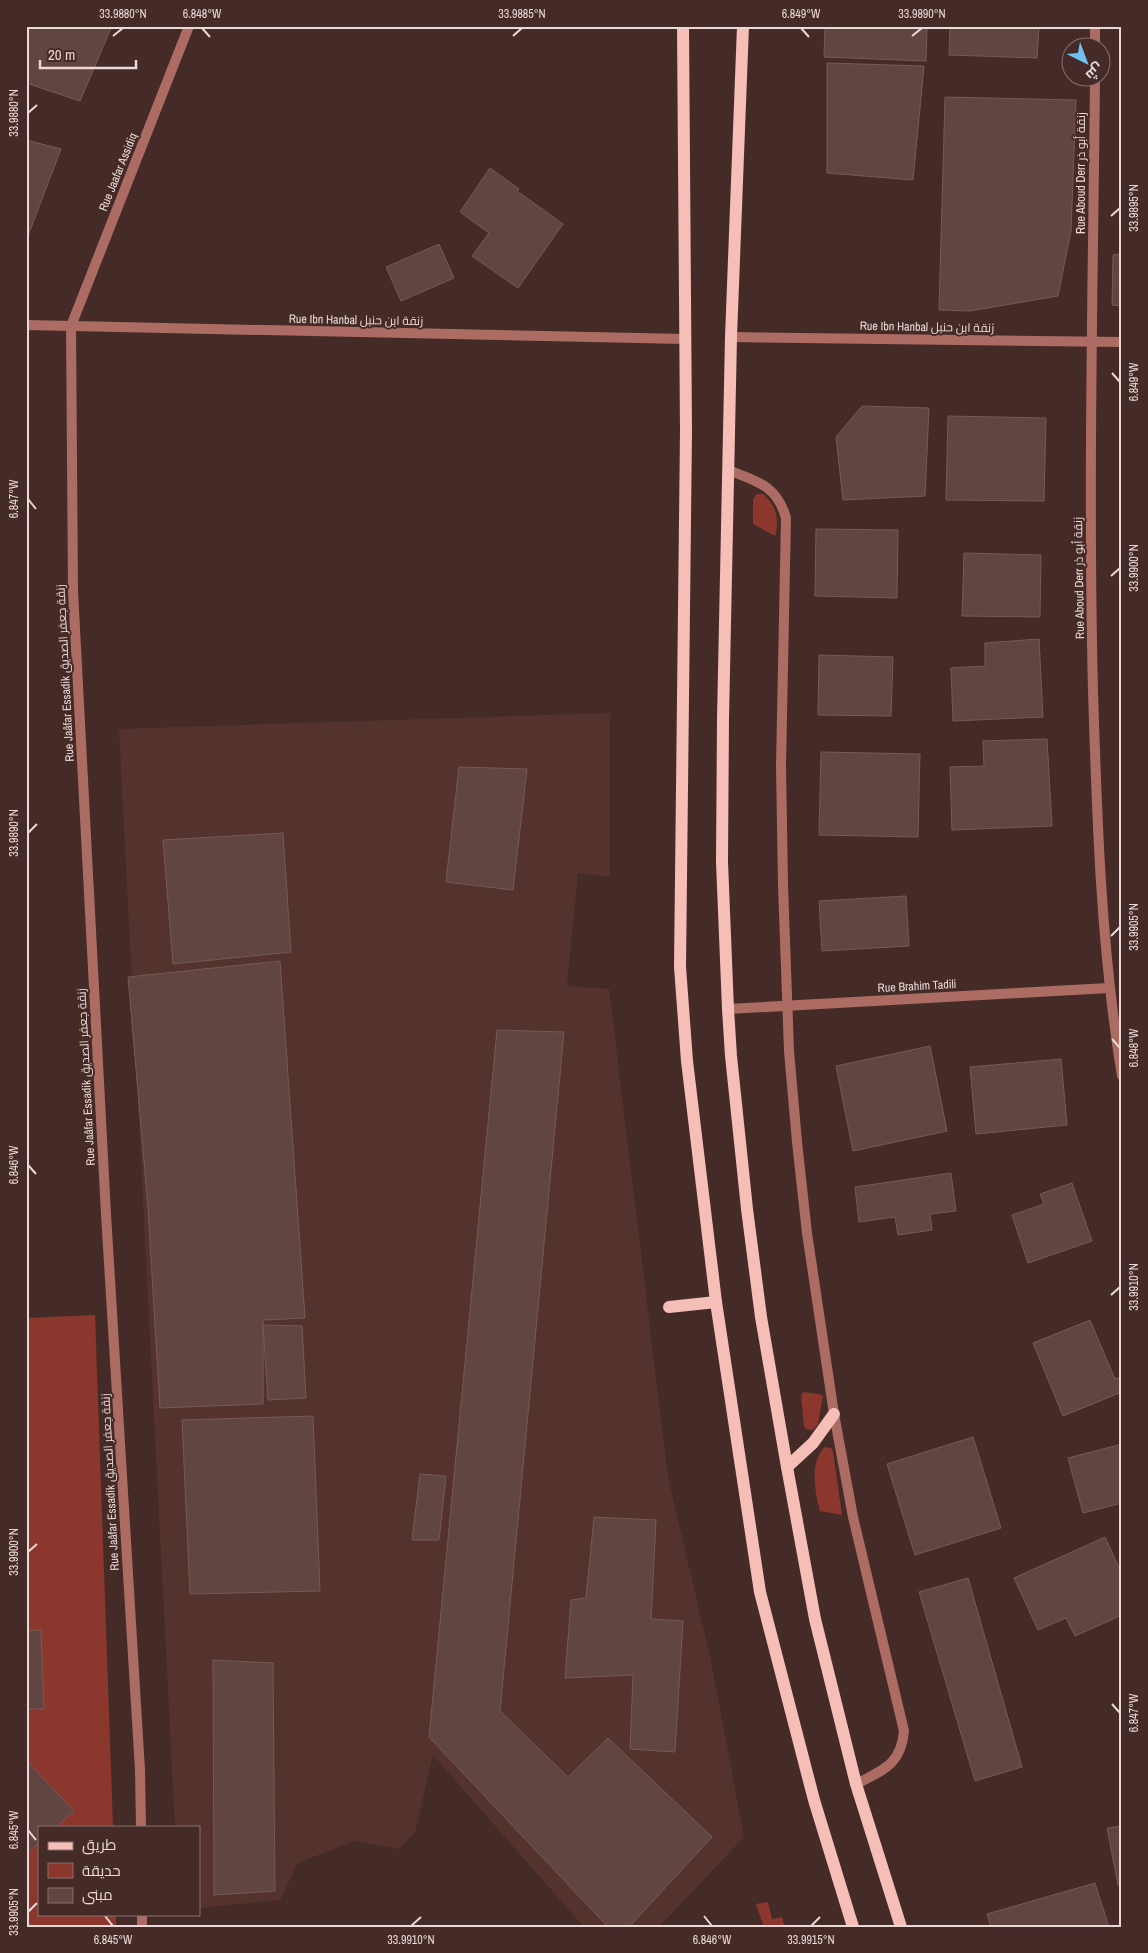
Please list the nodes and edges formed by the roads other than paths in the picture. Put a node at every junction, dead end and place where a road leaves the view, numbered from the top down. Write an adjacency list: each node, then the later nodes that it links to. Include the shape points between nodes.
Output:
1 (189, 26): 6 (street, Rue Jaafar Assidiq)
2 (683, 26): 8 (main road)
3 (743, 26): 7 (main road)
4 (1095, 88): 9 (street, Rue Aboud Derr زنقة أبو ذر)
5 (26, 324): 6 (street, Rue Ibn Hanbal زنقة ابن حنبل)
6 (70, 326): 8 (street, Rue Ibn Hanbal زنقة ابن حنبل); 21 (street, Rue Jaâfar Essadik زنقة جعفر الصديق, via 73,591)
7 (731, 337): 9 (street, Rue Ibn Hanbal زنقة ابن حنبل); 11 (main road)
8 (684, 339): 16 (main road, via 686,430 680,967 687,1061)
9 (1092, 341): 10 (street, Rue Ibn Hanbal زنقة ابن حنبل); 12 (street, Rue Aboud Derr زنقة أبو ذر, via 1090,575 1096,793)
10 (1122, 342)
11 (728, 470): 13 (street, via 769,488 783,506 786,518 782,766); 14 (main road, via 722,843)
12 (1109, 988): 13 (street, Rue Brahim Tadili); 15 (street, Rue Aboud Derr زنقة أبو ذر)
13 (787, 1006): 14 (street, Rue Brahim Tadili); 18 (street, via 807,1233)
14 (728, 1009): 19 (main road, via 747,1209 761,1317)
15 (1122, 1076)
16 (716, 1302): 17 (main road); 22 (main road, via 760,1592 822,1827)
17 (669, 1308)
18 (834, 1414): 19 (main road, via 813,1443); 20 (street, via 853,1517 904,1731 900,1752 894,1762)
19 (787, 1467): 20 (main road, via 815,1619)
20 (856, 1784): 23 (main road)
21 (141, 1826)
22 (853, 1927)
23 (901, 1927)

